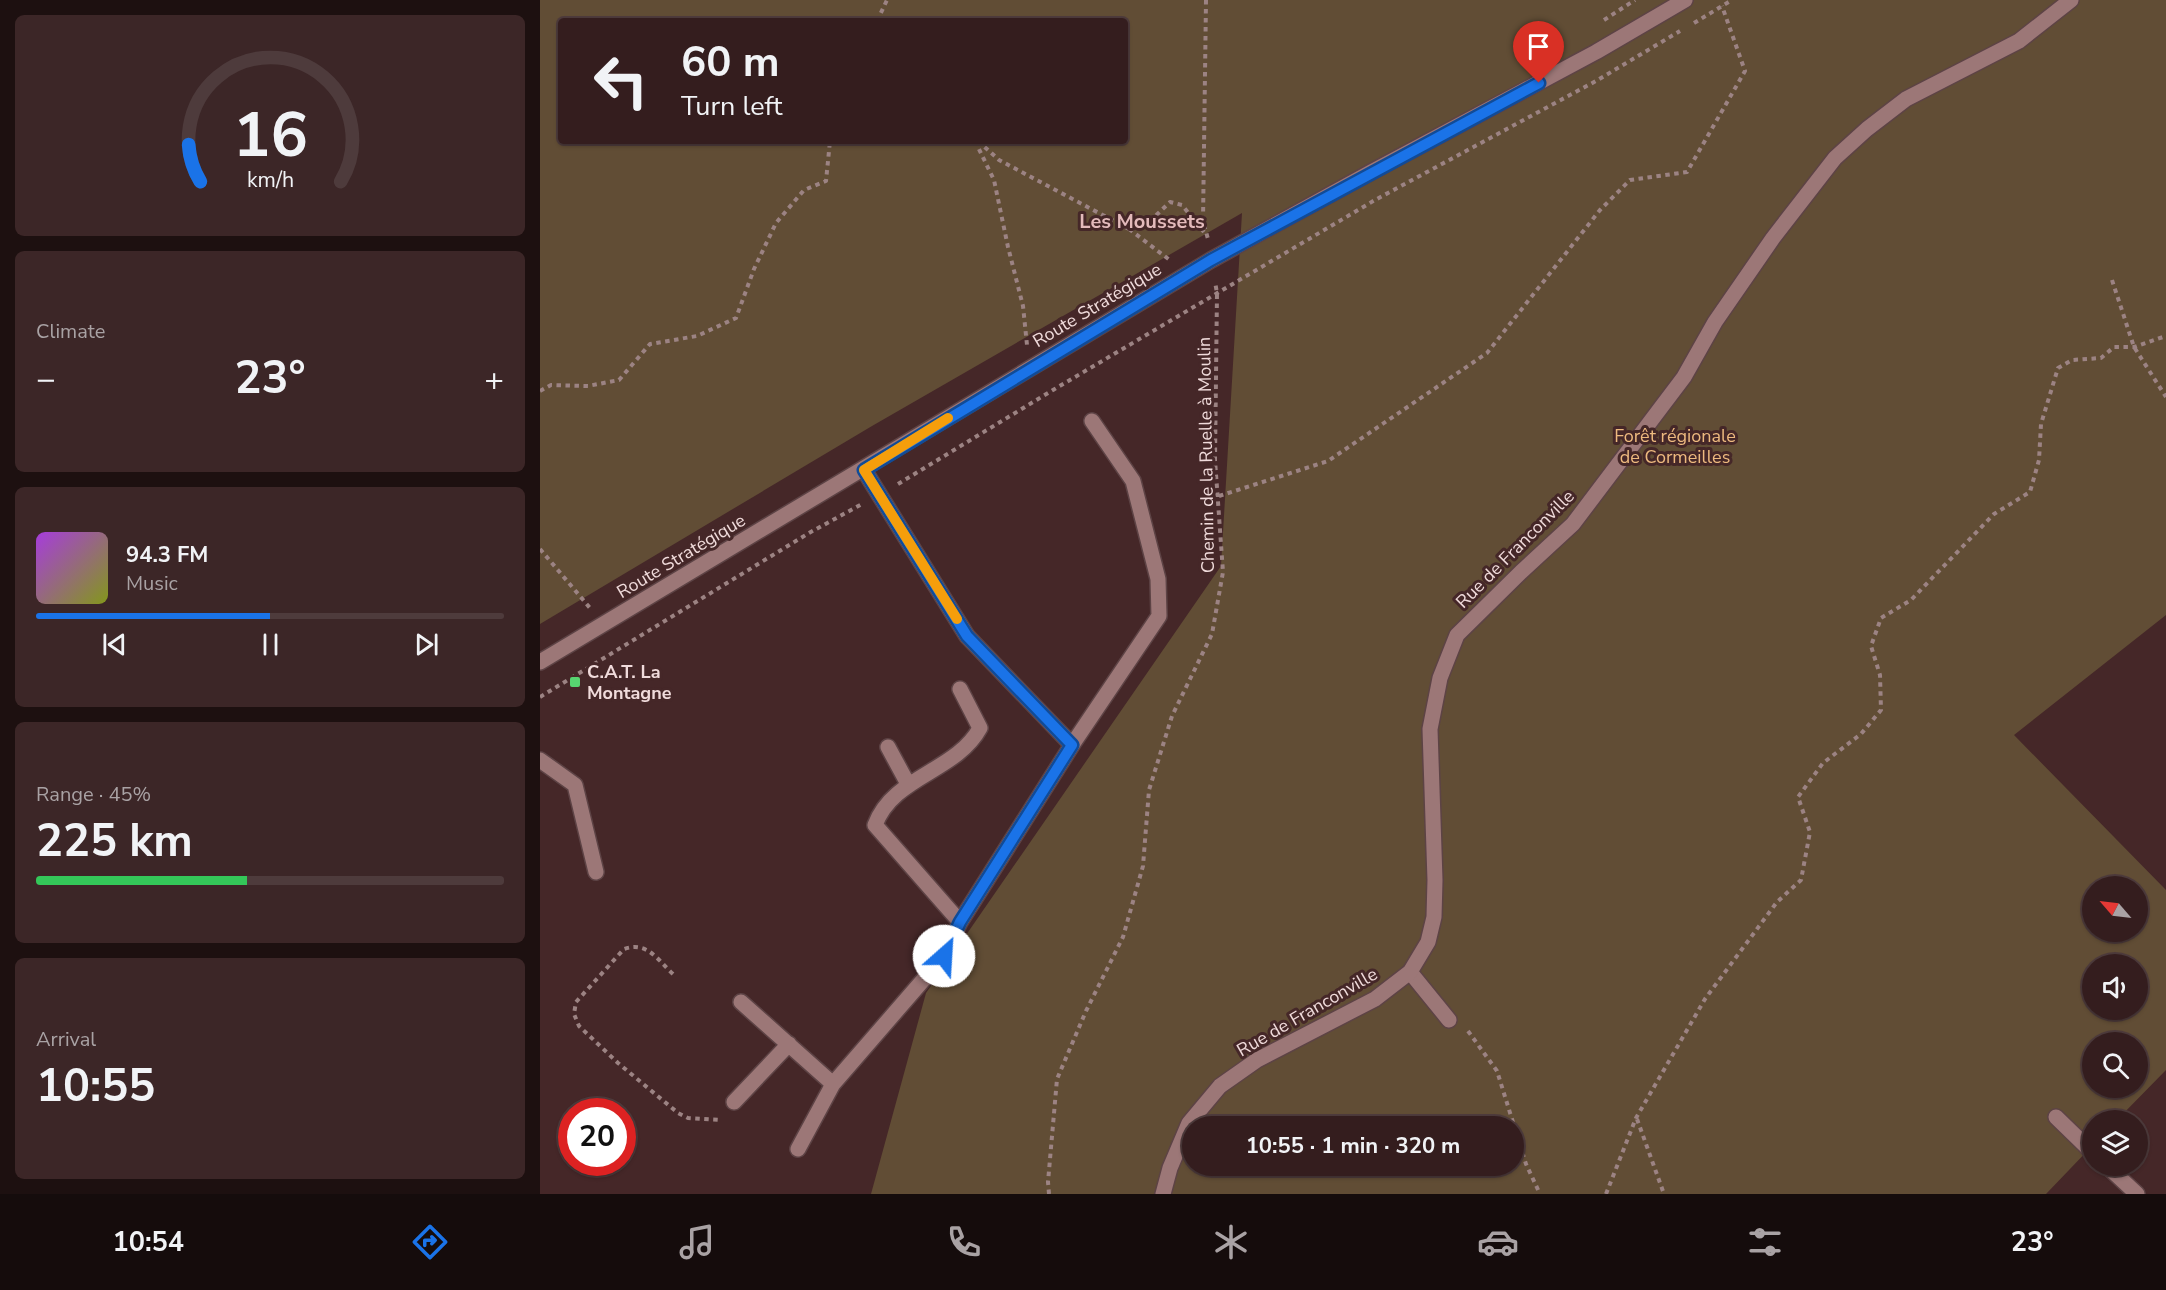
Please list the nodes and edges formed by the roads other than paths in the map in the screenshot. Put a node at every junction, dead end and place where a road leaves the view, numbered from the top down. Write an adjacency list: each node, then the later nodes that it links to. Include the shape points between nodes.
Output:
1 (1685, 0): 4 (street, Route Stratégique, via 1211,260)
2 (2070, 0): 13 (street, Rue de Franconville, via 2019,41 1906,99 1835,158 1715,322 1684,377 1573,524 1457,635 1440,678 1430,729 1434,917 1428,942)
3 (1092, 421): 7 (street, via 1133,481 1158,579 1159,616)
4 (864, 470): 5 (street, Route Stratégique); 7 (street, via 967,636)
5 (540, 662)
6 (960, 689): 10 (street, via 980,728 951,760)
7 (1072, 745): 12 (street)
8 (888, 747): 10 (street)
9 (540, 760): 11 (street, via 575,785)
10 (908, 784): 12 (street, via 880,812 875,825)
11 (596, 872)
12 (960, 922): 17 (street, via 944,956)
13 (1410, 972): 15 (street); 23 (street, Rue de Franconville, via 1375,999 1257,1060 1221,1086 1189,1123)
14 (741, 1002): 16 (street)
15 (1449, 1020)
16 (789, 1044): 17 (street); 18 (street)
17 (834, 1083): 21 (street)
18 (734, 1102)
19 (2056, 1117): 20 (street)
20 (2082, 1142)
21 (798, 1149)
22 (2118, 1176): 24 (street)
23 (1163, 1194)
24 (2137, 1194)

